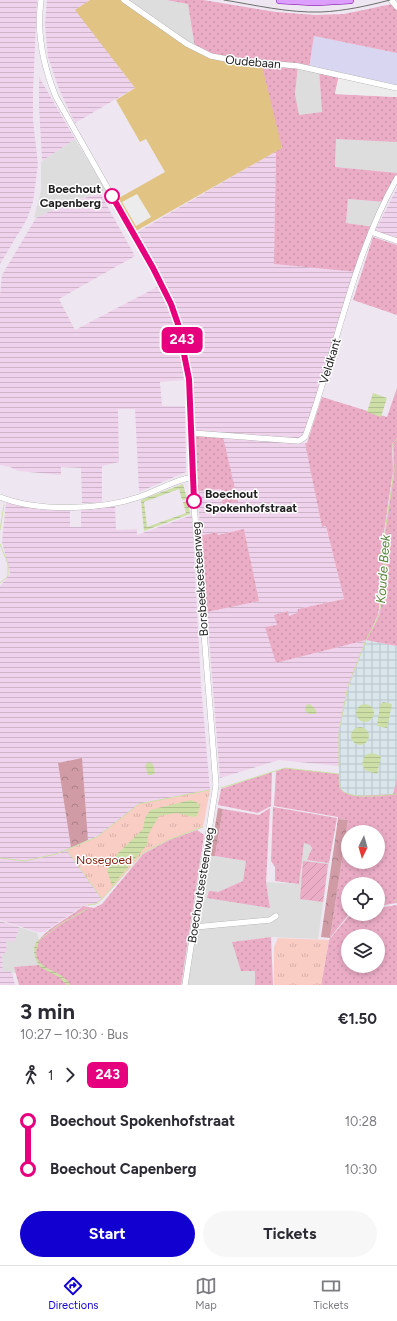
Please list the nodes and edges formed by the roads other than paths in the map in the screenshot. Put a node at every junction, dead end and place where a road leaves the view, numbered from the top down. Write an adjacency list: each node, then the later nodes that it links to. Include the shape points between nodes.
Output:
1 (41, 0): 11 (street, Borsbeeksesteenweg, via 41,50 56,97 153,268 178,324 187,363)
2 (124, 0): 7 (street, Oudebaan, via 191,46 216,57 298,66)
3 (280, 0): 4 (main road)
4 (350, 0)
5 (391, 0): 6 (street)
6 (397, 7)
7 (397, 88)
8 (397, 178): 9 (street, Veldkant)
9 (372, 232): 10 (street); 11 (street, Veldkant, via 305,438 299,441)
10 (397, 241)
11 (191, 433): 12 (street, Borsbeeksesteenweg)
12 (193, 477): 13 (street, via 140,497 101,505 24,504); 14 (street, Borsbeeksesteenweg)
13 (0, 497)
14 (216, 785): 16 (street, Boechoutsesteenweg)
15 (276, 916): 16 (street, via 270,920)
16 (195, 926): 17 (street, Boechoutsesteenweg)
17 (185, 985)

